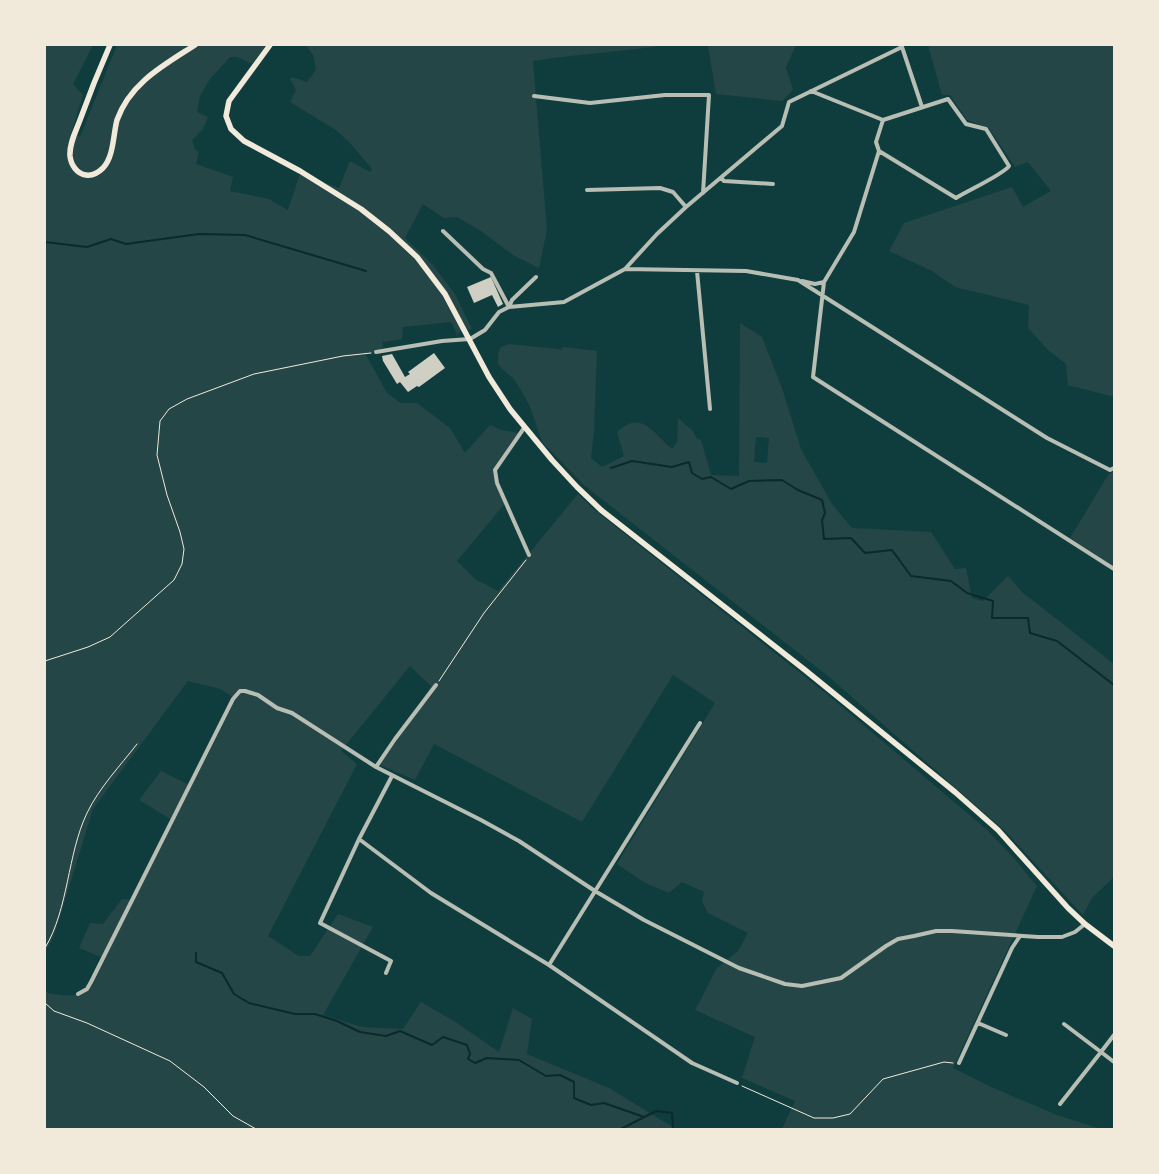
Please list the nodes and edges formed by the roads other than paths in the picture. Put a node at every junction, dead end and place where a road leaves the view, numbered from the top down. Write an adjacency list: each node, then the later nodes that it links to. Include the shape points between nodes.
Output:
1 (110, 45): 2 (main road, via 70,148 72,165 86,175 98,172 107,163 118,118 134,90 152,73)
2 (195, 45)
3 (270, 45): 22 (main road, via 229,100 226,116 230,127 244,141 322,183 389,231 430,273 451,303)
4 (811, 90): 6 (street, via 902,47); 7 (street); 9 (street, via 789,102 782,126)
5 (534, 96): 12 (street, via 590,103 665,95 709,95)
6 (922, 107): 7 (street); 8 (street, via 948,99 966,124 986,129 1010,166 956,198)
7 (883, 120): 8 (street, via 876,142)
8 (879, 151): 19 (street, via 854,232)
9 (721, 178): 10 (street, via 724,181); 12 (street)
10 (772, 184)
11 (587, 190): 13 (street, via 660,188 673,192)
12 (703, 193): 13 (street)
13 (686, 206): 15 (street)
14 (443, 232): 21 (street, via 482,269 491,273)
15 (625, 269): 16 (street); 21 (street, via 564,302)
16 (697, 271): 18 (street, via 746,271); 24 (street)
17 (536, 277): 21 (street)
18 (798, 280): 19 (street, via 815,284); 20 (street)
19 (824, 282): 20 (street)
20 (822, 296): 26 (street, via 1047,438 1110,470); 28 (street, via 812,377)
21 (509, 307): 22 (street, via 499,312 485,330)
22 (470, 340): 23 (street, via 434,342); 25 (main road, via 489,377)
23 (376, 352)
24 (710, 410)
25 (524, 428): 27 (street, via 495,470 497,482); 35 (main road, via 602,510 927,768 986,819)
26 (1114, 468)
27 (529, 555)
28 (1114, 569)
29 (436, 685): 31 (street)
30 (700, 723): 34 (street)
31 (376, 767): 32 (street); 40 (street, via 306,720 277,708 258,695 240,692 233,699 89,986)
32 (392, 776): 33 (street); 34 (street, via 519,841)
33 (359, 839): 38 (street, via 431,894); 39 (street, via 320,923 391,961)
34 (595, 891): 36 (street, via 738,968 795,986 841,978 898,939 952,931); 38 (street)
35 (1085, 924): 36 (street, via 1076,932 1062,937); 37 (main road)
36 (1020, 936): 41 (street)
37 (1114, 946)
38 (549, 965): 48 (street, via 692,1063)
39 (386, 973)
40 (78, 994)
41 (978, 1023): 43 (street); 47 (street)
42 (1064, 1024): 45 (street)
43 (1006, 1035)
44 (1114, 1035): 45 (street)
45 (1101, 1052): 46 (street); 49 (street)
46 (1114, 1062)
47 (959, 1063)
48 (737, 1083)
49 (1060, 1104)

